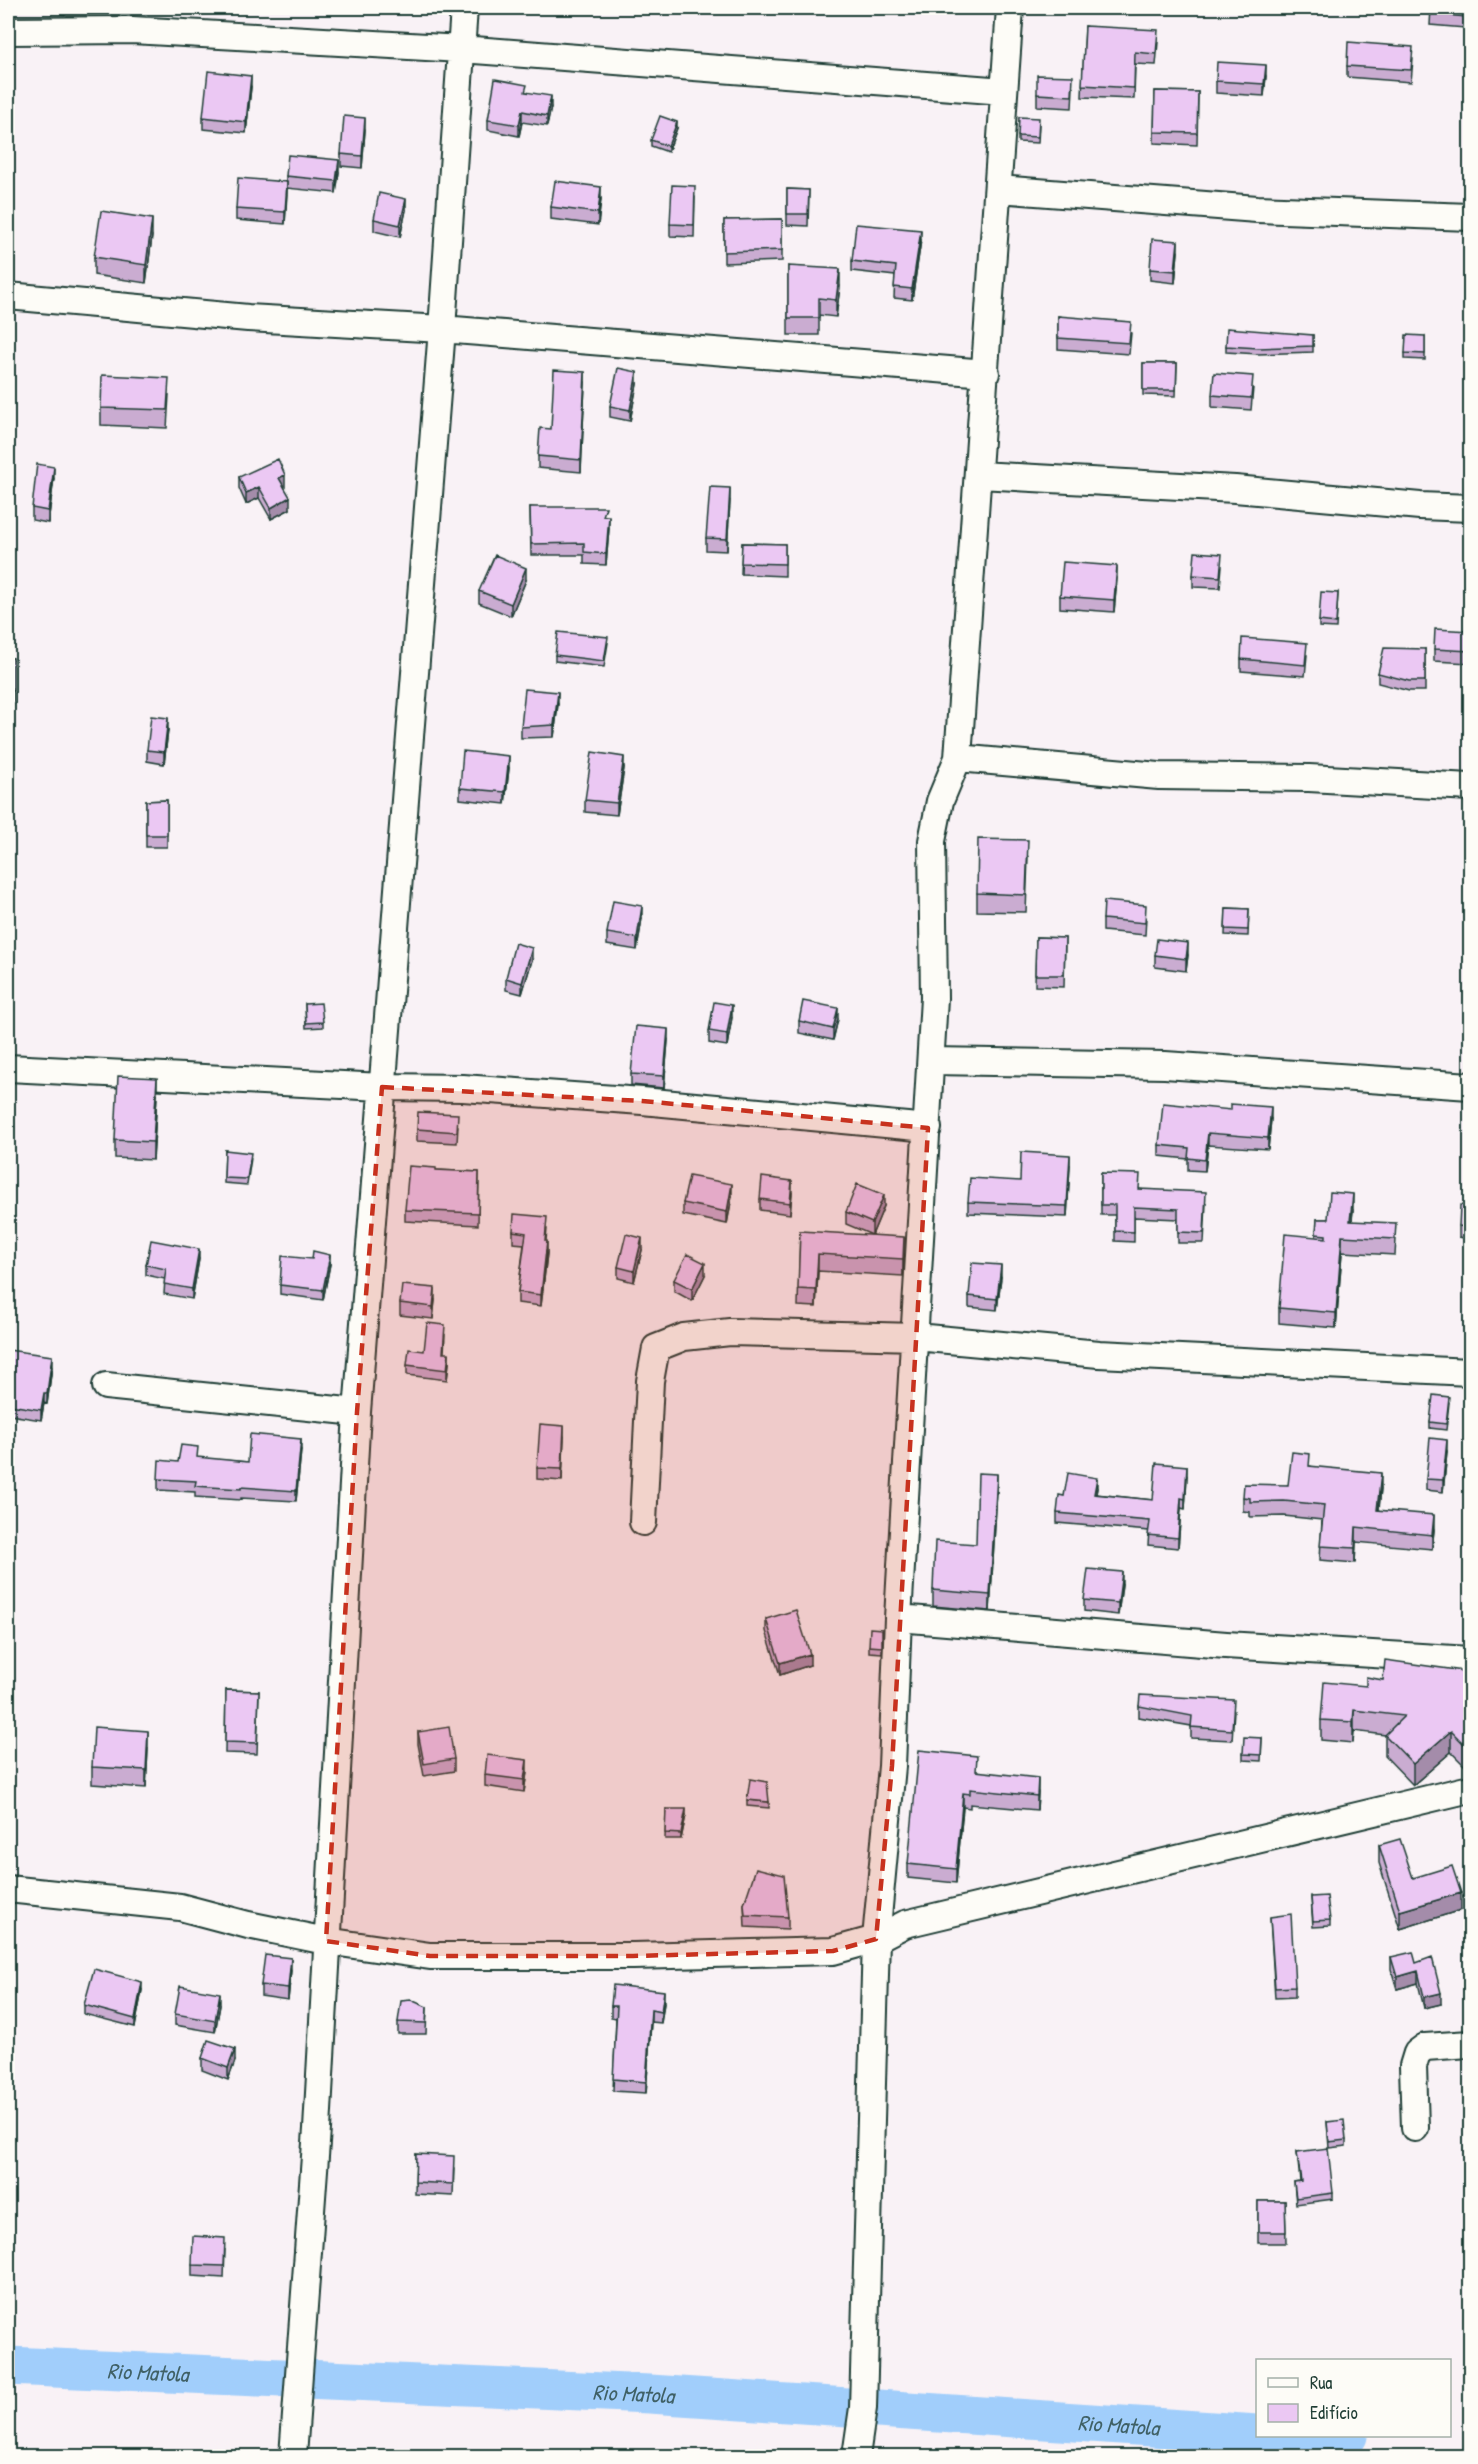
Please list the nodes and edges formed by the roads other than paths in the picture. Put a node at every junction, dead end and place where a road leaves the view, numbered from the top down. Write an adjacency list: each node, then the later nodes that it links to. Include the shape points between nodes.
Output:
1 (464, 8): 4 (street)
2 (1010, 8): 5 (street)
3 (8, 31): 4 (street, via 132,30)
4 (461, 49): 5 (street); 9 (street)
5 (1004, 91): 6 (street)
6 (998, 189): 7 (street, via 1257,209); 10 (street)
7 (1470, 218)
8 (8, 296): 9 (street, via 248,318)
9 (442, 329): 10 (street); 18 (street)
10 (986, 373): 11 (street)
11 (979, 475): 12 (street, via 1235,489); 13 (street)
12 (1470, 508)
13 (958, 758): 14 (street, via 1159,776 1309,778); 15 (street, via 940,801 932,841)
14 (1470, 787)
15 (931, 1061): 17 (street, via 1165,1065); 19 (street)
16 (8, 1068): 18 (street)
17 (1470, 1086)
18 (382, 1087): 19 (street, via 463,1088 630,1100); 23 (street)
19 (928, 1128): 20 (street)
20 (916, 1337): 21 (street, via 1099,1354); 24 (street, via 730,1332 684,1337 656,1348 650,1381); 25 (street)
21 (1470, 1372)
22 (106, 1386): 23 (street)
23 (357, 1412): 30 (street)
24 (643, 1522)
25 (898, 1618): 26 (street); 29 (street, via 892,1766)
26 (1470, 1660)
27 (1470, 1789): 29 (street, via 905,1924)
28 (8, 1888): 30 (street, via 180,1907)
29 (876, 1939): 30 (street, via 833,1951 633,1956 430,1956); 34 (street, via 863,2408)
30 (326, 1941): 33 (street, via 317,2129)
31 (1470, 2044): 32 (street, via 1425,2047 1417,2053 1413,2066)
32 (1414, 2128)
33 (293, 2457)
34 (856, 2457)

